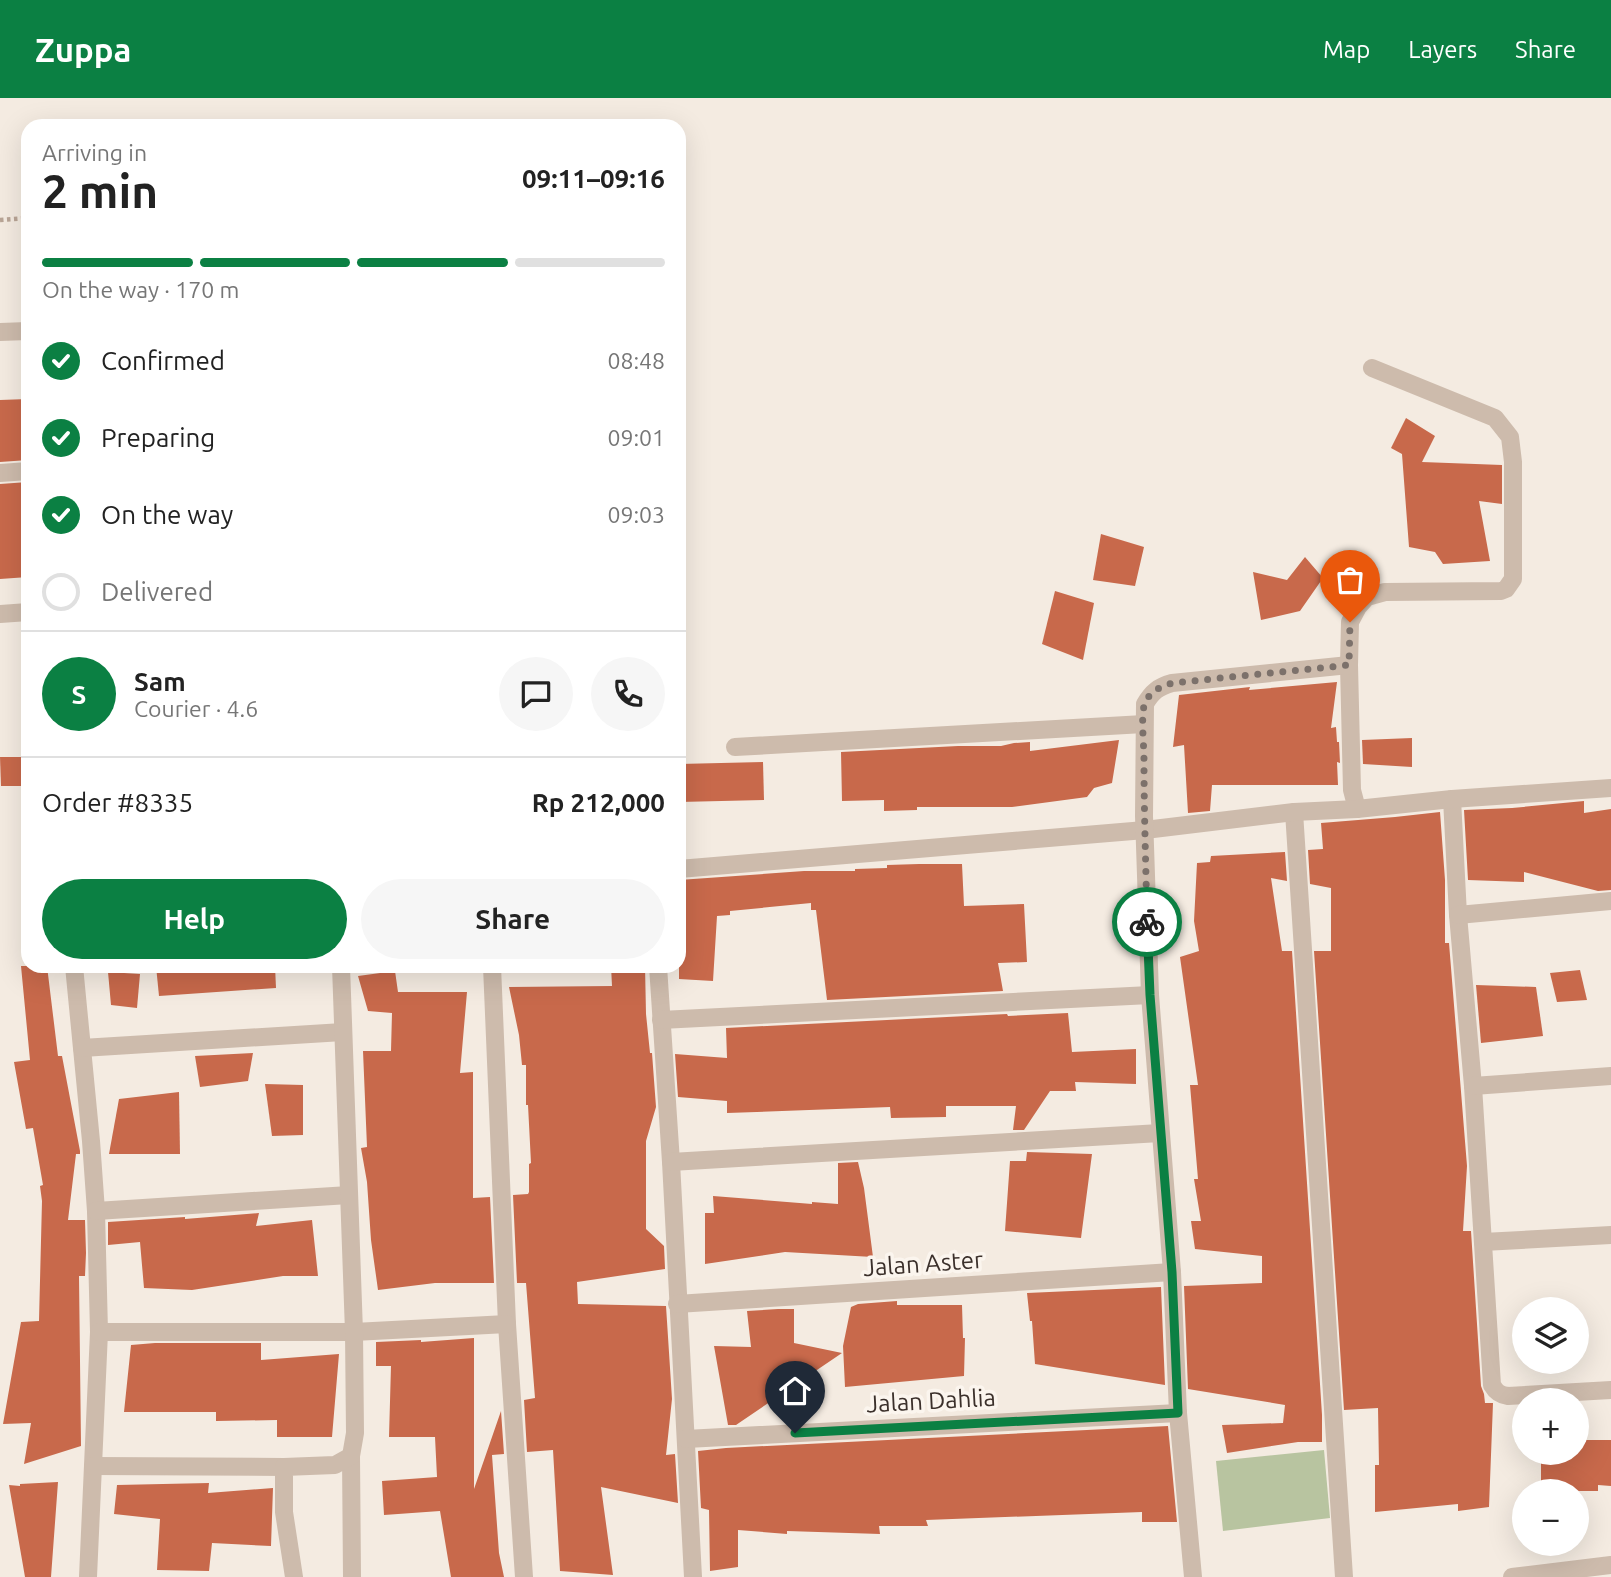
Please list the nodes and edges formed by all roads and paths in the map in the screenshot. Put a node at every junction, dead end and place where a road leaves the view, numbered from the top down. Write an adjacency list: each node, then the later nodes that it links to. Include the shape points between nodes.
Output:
1 (21, 218): 2 (path)
2 (0, 220)
3 (21, 331): 4 (street)
4 (0, 332)
5 (1372, 368): 10 (street, via 1495,418 1510,437 1513,579 1501,591 1385,592 1367,597 1350,622)
6 (21, 472): 7 (street)
7 (0, 473)
8 (21, 612): 9 (street)
9 (0, 614)
10 (1349, 665): 11 (street, via 1161,686 1144,704); 15 (street, via 1352,790)
11 (1144, 724): 12 (street); 17 (street)
12 (735, 747)
13 (1611, 788): 14 (street)
14 (1451, 799): 15 (street); 20 (street)
15 (1357, 810): 16 (street)
16 (1294, 812): 17 (street); 55 (street)
17 (1144, 830): 18 (street); 25 (street)
18 (686, 868)
19 (1611, 901): 20 (street)
20 (1458, 915): 30 (street)
21 (75, 973): 28 (street)
22 (341, 973): 27 (street)
23 (492, 973): 39 (street)
24 (658, 973): 26 (street)
25 (1150, 995): 26 (street); 31 (street)
26 (661, 1020): 32 (street)
27 (343, 1032): 28 (street); 33 (street)
28 (82, 1048): 34 (street)
29 (1611, 1076): 30 (street)
30 (1473, 1086): 36 (street)
31 (1160, 1133): 32 (street); 37 (street)
32 (671, 1162): 38 (street)
33 (349, 1195): 34 (street); 41 (street)
34 (96, 1211): 40 (street)
35 (1611, 1235): 36 (street)
36 (1483, 1242): 42 (street, via 1495,1390 1508,1396)
37 (1172, 1272): 38 (street, Jalan Aster); 43 (street)
38 (677, 1304): 44 (street)
39 (507, 1324): 41 (street); 52 (street)
40 (99, 1332): 41 (street); 46 (street)
41 (354, 1332): 45 (street)
42 (1611, 1390)
43 (1178, 1413): 44 (street, Jalan Dahlia); 54 (street)
44 (685, 1439): 53 (street)
45 (351, 1456): 47 (street, via 335,1465); 51 (street)
46 (93, 1466): 47 (street); 49 (street)
47 (284, 1467): 50 (street, via 284,1512)
48 (1611, 1565): 56 (street)
49 (88, 1577)
50 (294, 1577)
51 (352, 1577)
52 (524, 1577)
53 (693, 1577)
54 (1193, 1577)
55 (1344, 1577)
56 (1512, 1577)

